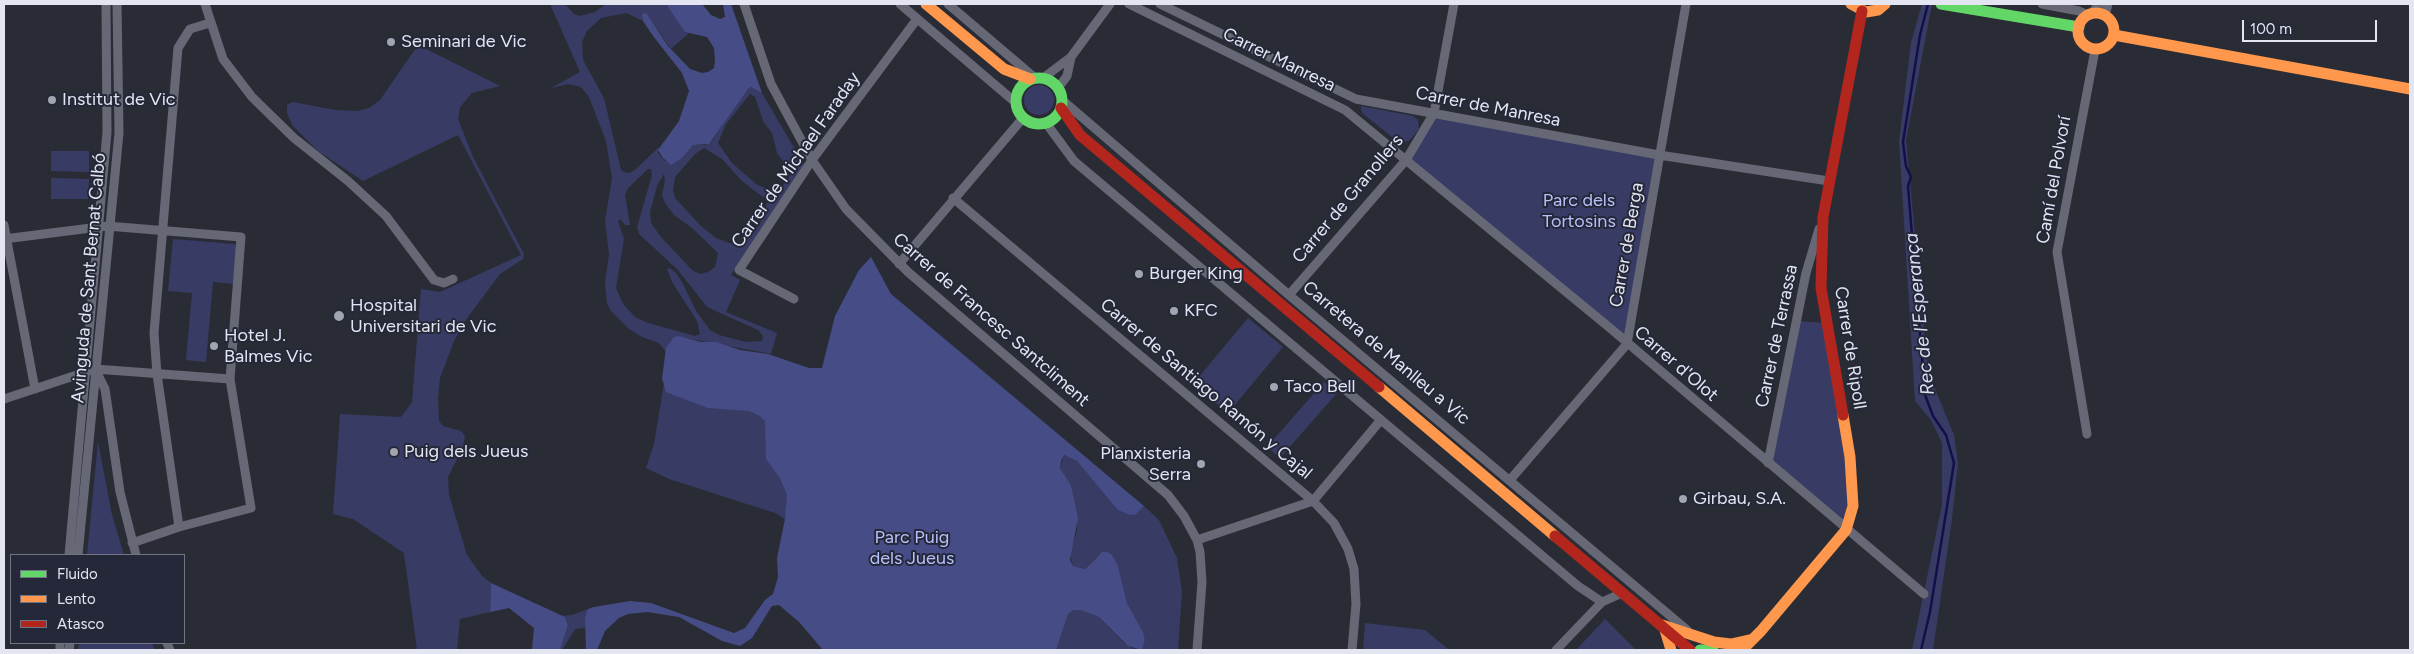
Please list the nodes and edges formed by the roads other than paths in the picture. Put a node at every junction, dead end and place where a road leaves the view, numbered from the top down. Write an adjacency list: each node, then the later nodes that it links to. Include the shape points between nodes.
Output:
1 (106, 4): 45 (street, Avinguda de Sant Bernat Calbó, via 107,132)
2 (117, 4): 44 (street, Avinguda de Sant Bernat Calbó, via 118,133)
3 (205, 4): 23 (street)
4 (744, 4): 38 (street, Carrer de Francesc Santcliment, via 771,84)
5 (900, 4): 22 (street)
6 (926, 4): 28 (street)
7 (948, 4): 29 (street)
8 (1110, 4): 27 (street)
9 (1129, 4): 39 (street, Carrer Manresa, via 1345,110)
10 (1160, 4): 33 (street, Carrer de Manresa, via 1356,99)
11 (1454, 4): 33 (street, Carrer de Granollers)
12 (1686, 4): 37 (street, Carrer de Berga)
13 (1851, 4): 20 (street)
14 (1885, 4): 20 (street, via 1874,11)
15 (1944, 4): 18 (street)
16 (2042, 4): 21 (street)
17 (2099, 4): 21 (street)
18 (1987, 8): 24 (street)
19 (2106, 10): 21 (street); 25 (street)
20 (1862, 11): 40 (street, Carrer de Ripoll)
21 (2089, 15): 24 (street)
22 (917, 18): 31 (street); 38 (street, Carrer de Michael Faraday)
23 (210, 23): 46 (street, via 190,29 178,48); 49 (street, via 223,58 252,97 294,138 386,216 434,280 444,283)
24 (2079, 26): 26 (street, via 2080,39)
25 (2114, 35): 26 (street, via 2107,46); 30 (street)
26 (2095, 50): 59 (street, Camí del Polvorí, via 2057,252)
27 (1071, 57): 29 (street); 32 (street)
28 (1004, 69): 29 (street); 31 (street)
29 (1036, 78): 31 (street, via 1022,85); 32 (street, via 1052,82)
30 (2410, 89)
31 (1016, 97): 34 (street)
32 (1060, 99): 35 (street, via 1057,115); 36 (street, Carretera de Manlleu a Vic); 50 (street, Carretera de Manlleu a Vic)
33 (1434, 113): 37 (street, Carrer de Manresa); 39 (street, Carrer de Granollers)
34 (1023, 118): 35 (street, via 1033,123); 41 (street)
35 (1048, 122): 36 (street, Carretera de Manlleu a Vic); 58 (street, via 1074,161)
36 (1074, 130): 70 (street, Carretera de Manlleu a Vic)
37 (1660, 155): 40 (street, Carrer de Manresa); 52 (street, Carrer de Berga)
38 (812, 160): 48 (street, Carrer de Francesc Santcliment, via 846,209); 51 (street, Carrer de Michael Faraday, via 738,270)
39 (1406, 160): 50 (street, Carrer de Granollers); 52 (street, Carrer d'Olot)
40 (1829, 181): 42 (street, Carrer de Ripoll)
41 (953, 198): 48 (street); 62 (street, Carrer de Santiago Ramón y Cajal)
42 (1823, 217): 60 (street, Carrer de Terrassa, via 1806,273); 64 (street, Carrer de Ripoll, via 1822,288 1850,457 1853,506)
43 (4, 225): 47 (street)
44 (111, 226): 45 (street); 46 (street); 53 (street, Avinguda de Sant Bernat Calbó)
45 (98, 228): 47 (street); 53 (street, Avinguda de Sant Bernat Calbó)
46 (164, 230): 54 (street, via 154,333); 55 (street, via 241,238)
47 (5, 239): 56 (street)
48 (899, 264): 65 (street, Carrer de Francesc Santcliment, via 1168,495)
49 (453, 279)
50 (1288, 295): 61 (street, Carretera de Manlleu a Vic)
51 (794, 299)
52 (1627, 344): 60 (street, Carrer d'Olot); 61 (street)
53 (91, 370): 54 (street); 56 (street); 66 (street, via 105,389 120,492); 67 (street, Avinguda de Sant Bernat Calbó); 68 (street, Avinguda de Sant Bernat Calbó)
54 (156, 374): 55 (street); 63 (street)
55 (230, 379): 63 (street, via 251,508)
56 (35, 389): 57 (street)
57 (4, 398)
58 (1380, 421): 62 (street); 72 (street, via 1578,586)
59 (2087, 434)
60 (1768, 463): 64 (street, Carrer d'Olot)
61 (1510, 480): 74 (street, Carretera de Manlleu a Vic)
62 (1313, 501): 65 (street); 77 (street, Carrer de Santiago Ramón y Cajal, via 1334,523 1354,569 1356,604)
63 (179, 527): 66 (street)
64 (1846, 530): 71 (street, Carrer d'Olot); 75 (street, Carrer de Ripoll)
65 (1197, 540): 76 (street, Carrer de Francesc Santcliment, via 1202,582)
66 (132, 543): 69 (street)
67 (69, 554)
68 (78, 554)
69 (136, 554)
70 (1622, 593): 72 (street); 73 (street, Carretera de Manlleu a Vic)
71 (1924, 594)
72 (1602, 602): 78 (street)
73 (1661, 627): 74 (street, Carretera de Manlleu a Vic); 79 (street); 80 (street, Carretera de Manlleu a Vic)
74 (1689, 632): 75 (street, Carretera de Manlleu a Vic, via 1714,642 1731,644)
75 (1756, 640): 83 (street, Carrer de Ripoll)
76 (1196, 650)
77 (1352, 650)
78 (1556, 650)
79 (1671, 650)
80 (1690, 650)
81 (1700, 650): 82 (street)
82 (1713, 650)
83 (1738, 650)

